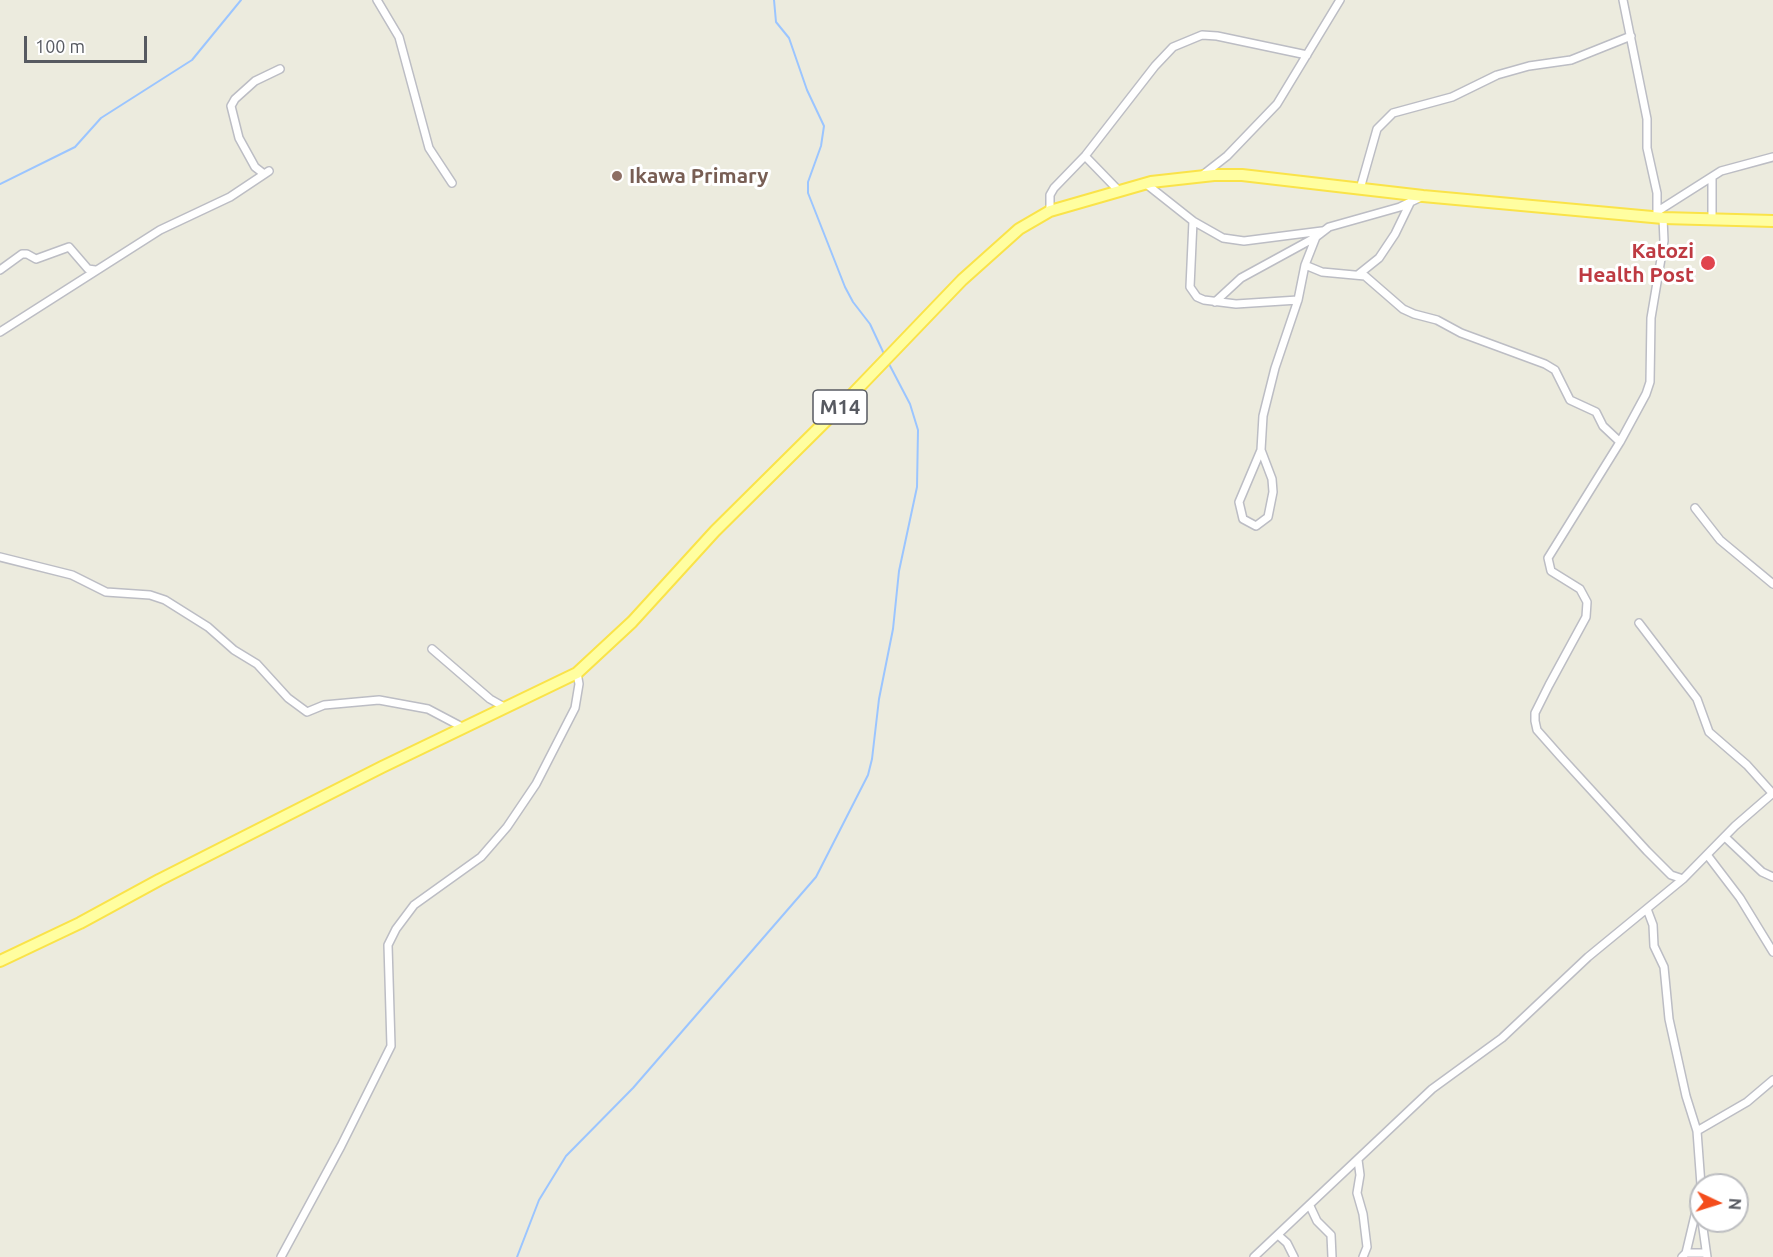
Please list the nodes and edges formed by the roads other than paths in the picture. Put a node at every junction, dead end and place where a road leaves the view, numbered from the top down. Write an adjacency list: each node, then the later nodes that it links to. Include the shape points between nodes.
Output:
1 (377, 0): 11 (street, via 399,37 429,148)
2 (1340, 0): 5 (street)
3 (1623, 0): 4 (street)
4 (1632, 36): 13 (street, via 1564,62 1497,75 1452,97 1393,113 1377,129); 18 (street)
5 (1307, 55): 7 (street, via 1217,36 1202,35 1181,42 1155,66); 9 (street, via 1277,104 1221,162)
6 (280, 69): 25 (street, via 255,81 231,106 238,138 255,167 266,172 230,197 181,218)
7 (1084, 156): 14 (street); 17 (street, via 1052,192)
8 (1773, 157): 10 (street, via 1734,166)
9 (1198, 177): 12 (main road, M14); 13 (main road, M14, via 1242,175)
10 (1712, 178): 18 (street); 19 (street)
11 (452, 183)
12 (1145, 183): 14 (main road, M14); 20 (street)
13 (1360, 189): 15 (main road, M14)
14 (1118, 190): 17 (main road, M14)
15 (1423, 196): 16 (street); 18 (main road, M14)
16 (1411, 201): 22 (street); 26 (street, via 1379,258)
17 (1050, 211): 37 (main road, M14, via 1019,229 962,280 723,522 632,622)
18 (1659, 215): 19 (main road, M14); 30 (street, via 1664,241 1650,318 1650,382)
19 (1712, 220): 21 (main road, M14)
20 (1193, 221): 22 (street, via 1223,238 1238,241); 28 (street, via 1190,287 1197,297)
21 (1773, 221)
22 (1318, 234): 23 (street); 28 (street, via 1242,278)
23 (1305, 265): 26 (street, via 1322,272); 27 (street)
24 (0, 270): 25 (street, via 22,254 36,259 69,247 88,269)
25 (95, 270): 29 (street)
26 (1359, 274): 30 (street, via 1380,286 1408,312 1437,320 1555,370 1570,400 1596,412 1603,426)
27 (1298, 300): 28 (street); 31 (street, via 1271,386)
28 (1215, 302)
29 (0, 332)
30 (1620, 442): 44 (street, via 1548,558 1551,571 1580,589 1587,602 1586,616 1534,721 1537,730 1647,851 1671,875)
31 (1261, 450): 31 (street, via 1239,502 1243,519 1257,526 1268,517 1273,492)
32 (1695, 508): 34 (street, via 1720,540)
33 (0, 557): 39 (street, via 72,575 106,592 165,600 256,664 307,712 324,705 379,700 428,709)
34 (1773, 584)
35 (1639, 623): 40 (street, via 1697,699 1709,732)
36 (432, 649): 38 (street)
37 (577, 673): 38 (main road, M14); 58 (street, via 575,708 536,784 507,827 481,857 414,905 396,928 388,945 391,1046)
38 (506, 708): 39 (main road, M14)
39 (464, 728): 47 (main road, M14)
40 (1773, 793): 41 (street)
41 (1725, 837): 42 (street); 43 (street, via 1762,872)
42 (1708, 856): 44 (street); 46 (street)
43 (1773, 877)
44 (1683, 879): 45 (street)
45 (1647, 909): 49 (street, via 1654,946 1664,967 1669,1018); 50 (street, via 1588,957 1502,1038 1432,1089)
46 (1773, 952)
47 (0, 961)
48 (1773, 1080): 49 (street, via 1747,1102)
49 (1697, 1131): 51 (street)
50 (1358, 1160): 52 (street); 62 (street, via 1357,1193 1367,1246)
51 (1700, 1173)
52 (1310, 1206): 55 (street); 61 (street, via 1317,1221 1331,1235)
53 (1690, 1233): 56 (street)
54 (1704, 1233): 57 (street)
55 (1278, 1235): 59 (street); 60 (street, via 1290,1246)
56 (1684, 1255): 57 (street)
57 (1707, 1255)
58 (281, 1257)
59 (1254, 1257)
60 (1294, 1257)
61 (1332, 1257)
62 (1363, 1257)

